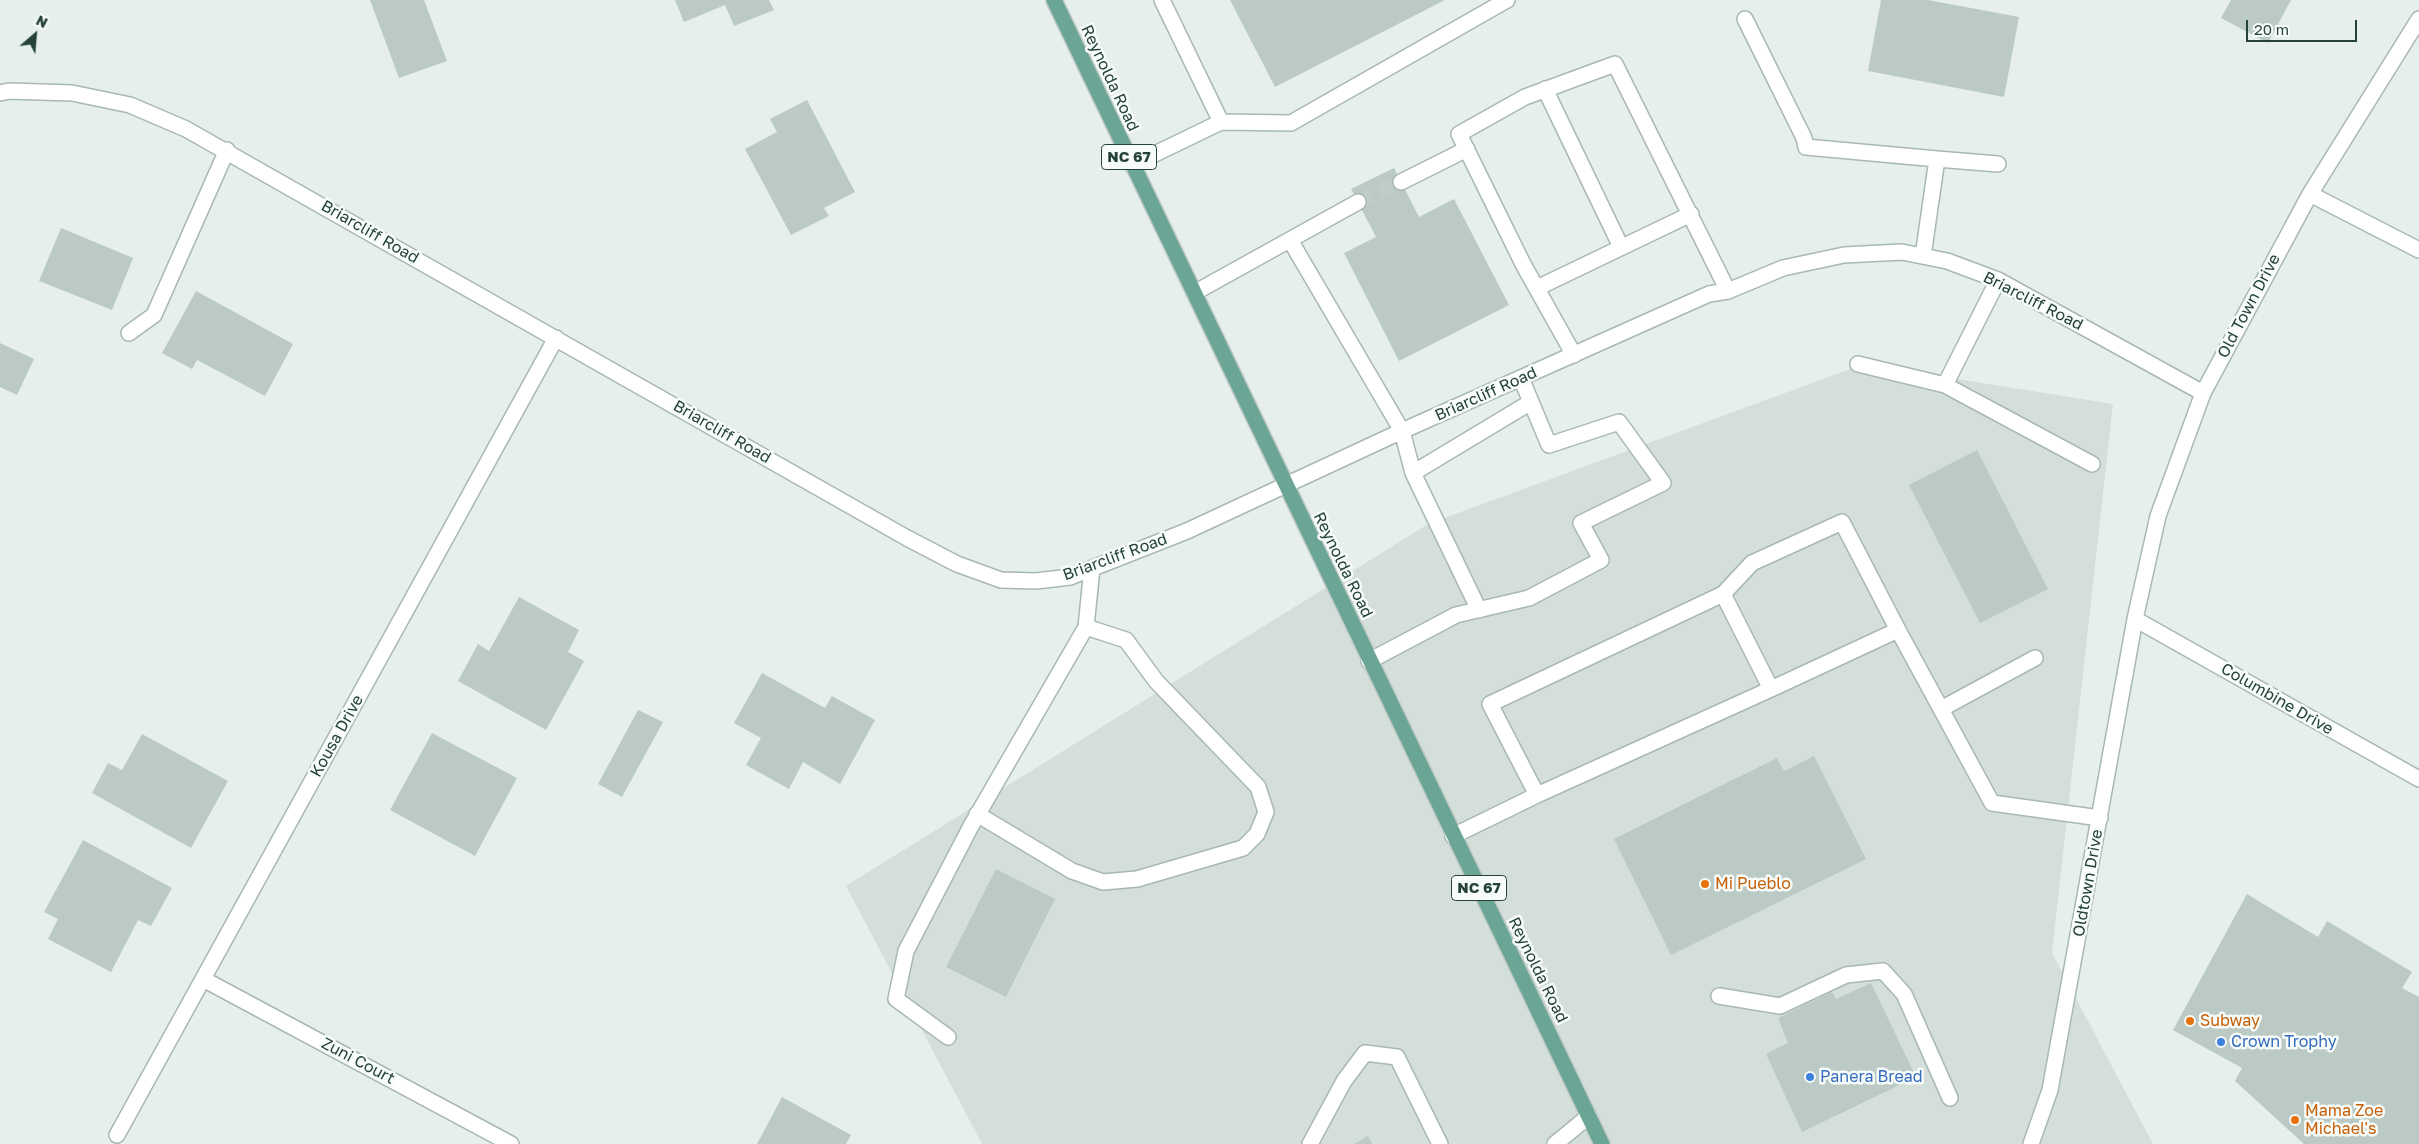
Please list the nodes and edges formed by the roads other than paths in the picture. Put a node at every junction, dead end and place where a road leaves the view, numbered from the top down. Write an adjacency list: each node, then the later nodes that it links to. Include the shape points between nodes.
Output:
1 (1054, 0): 13 (main road, Reynolda Road / NC 67)
2 (1162, 0): 8 (street)
3 (1506, 0): 8 (street, via 1291,124)
4 (1745, 19): 11 (street, via 1806,147)
5 (2419, 19): 15 (street, Old Town Drive)
6 (1544, 90): 9 (street, via 1525,97 1459,134); 17 (street, via 1616,64); 19 (street)
7 (0, 93): 10 (street, Briarcliff Road, via 72,93 130,105)
8 (1220, 122): 13 (street)
9 (1467, 149): 14 (street); 23 (street)
10 (226, 150): 26 (street, via 154,315); 27 (street, Briarcliff Road)
11 (1937, 159): 12 (street); 21 (street)
12 (1998, 164)
13 (1132, 165): 25 (main road, Reynolda Road / NC 67)
14 (1401, 182)
15 (2310, 194): 20 (street); 32 (street, Old Town Drive)
16 (1358, 202): 18 (street)
17 (1690, 214): 19 (street); 24 (street)
18 (1290, 240): 25 (street); 34 (street)
19 (1620, 247): 23 (street)
20 (2419, 250)
21 (1923, 256): 22 (street, Briarcliff Road, via 1947,261); 24 (street, Briarcliff Road, via 1902,252 1844,255 1783,268)
22 (1998, 280): 31 (street); 32 (street, Briarcliff Road)
23 (1537, 288): 28 (street)
24 (1728, 290): 28 (street, Briarcliff Road, via 1709,294)
25 (1194, 293): 37 (main road, Reynolda Road / NC 67)
26 (129, 333)
27 (556, 338): 38 (street, Briarcliff Road, via 957,564 1001,580 1036,581 1070,577); 53 (street, Kousa Drive)
28 (1574, 355): 30 (street, Briarcliff Road)
29 (1858, 364): 31 (street)
30 (1522, 378): 33 (street); 34 (street, Briarcliff Road)
31 (1945, 385): 35 (street)
32 (2203, 393): 41 (street, Old Town Drive, via 2158,516)
33 (1531, 402): 36 (street); 40 (street, via 1549,445 1619,422 1663,483 1581,524 1600,560 1529,598)
34 (1402, 431): 36 (street); 37 (street, Briarcliff Road)
35 (2092, 464)
36 (1413, 473): 40 (street)
37 (1286, 487): 38 (street, Briarcliff Road); 45 (main road, Reynolda Road / NC 67)
38 (1092, 568): 42 (street)
39 (1723, 594): 43 (street, via 1752,563 1842,522); 46 (street); 49 (street, via 1490,704)
40 (1479, 610): 45 (street, via 1456,615)
41 (2136, 619): 48 (street, Columbine Drive); 51 (street, Oldtown Drive)
42 (1086, 627): 50 (street); 50 (street, via 1126,640 1156,681 1258,787 1266,812 1257,834 1243,848 1137,879 1103,882 1072,870)
43 (1898, 630): 46 (street); 47 (street)
44 (2035, 658): 47 (street)
45 (1369, 661): 52 (main road, Reynolda Road / NC 67)
46 (1771, 689): 49 (street)
47 (1941, 709): 51 (street, via 1992,802)
48 (2419, 779)
49 (1537, 795): 52 (street)
50 (978, 814): 55 (street, via 906,951 896,999)
51 (2100, 818): 64 (street, Oldtown Drive, via 2050,1090)
52 (1453, 836): 57 (main road, Reynolda Road / NC 67)
53 (203, 979): 58 (street, Kousa Drive); 59 (street, Zuni Court)
54 (1719, 996): 56 (street, via 1780,1006 1846,975 1883,971 1904,994)
55 (948, 1037)
56 (1950, 1098)
57 (1589, 1116): 62 (street); 63 (main road, Reynolda Road / NC 67)
58 (117, 1135)
59 (511, 1144)
60 (1310, 1144): 61 (street, via 1344,1082 1365,1053 1397,1057)
61 (1440, 1144)
62 (1554, 1144)
63 (1602, 1144)
64 (2031, 1144)

